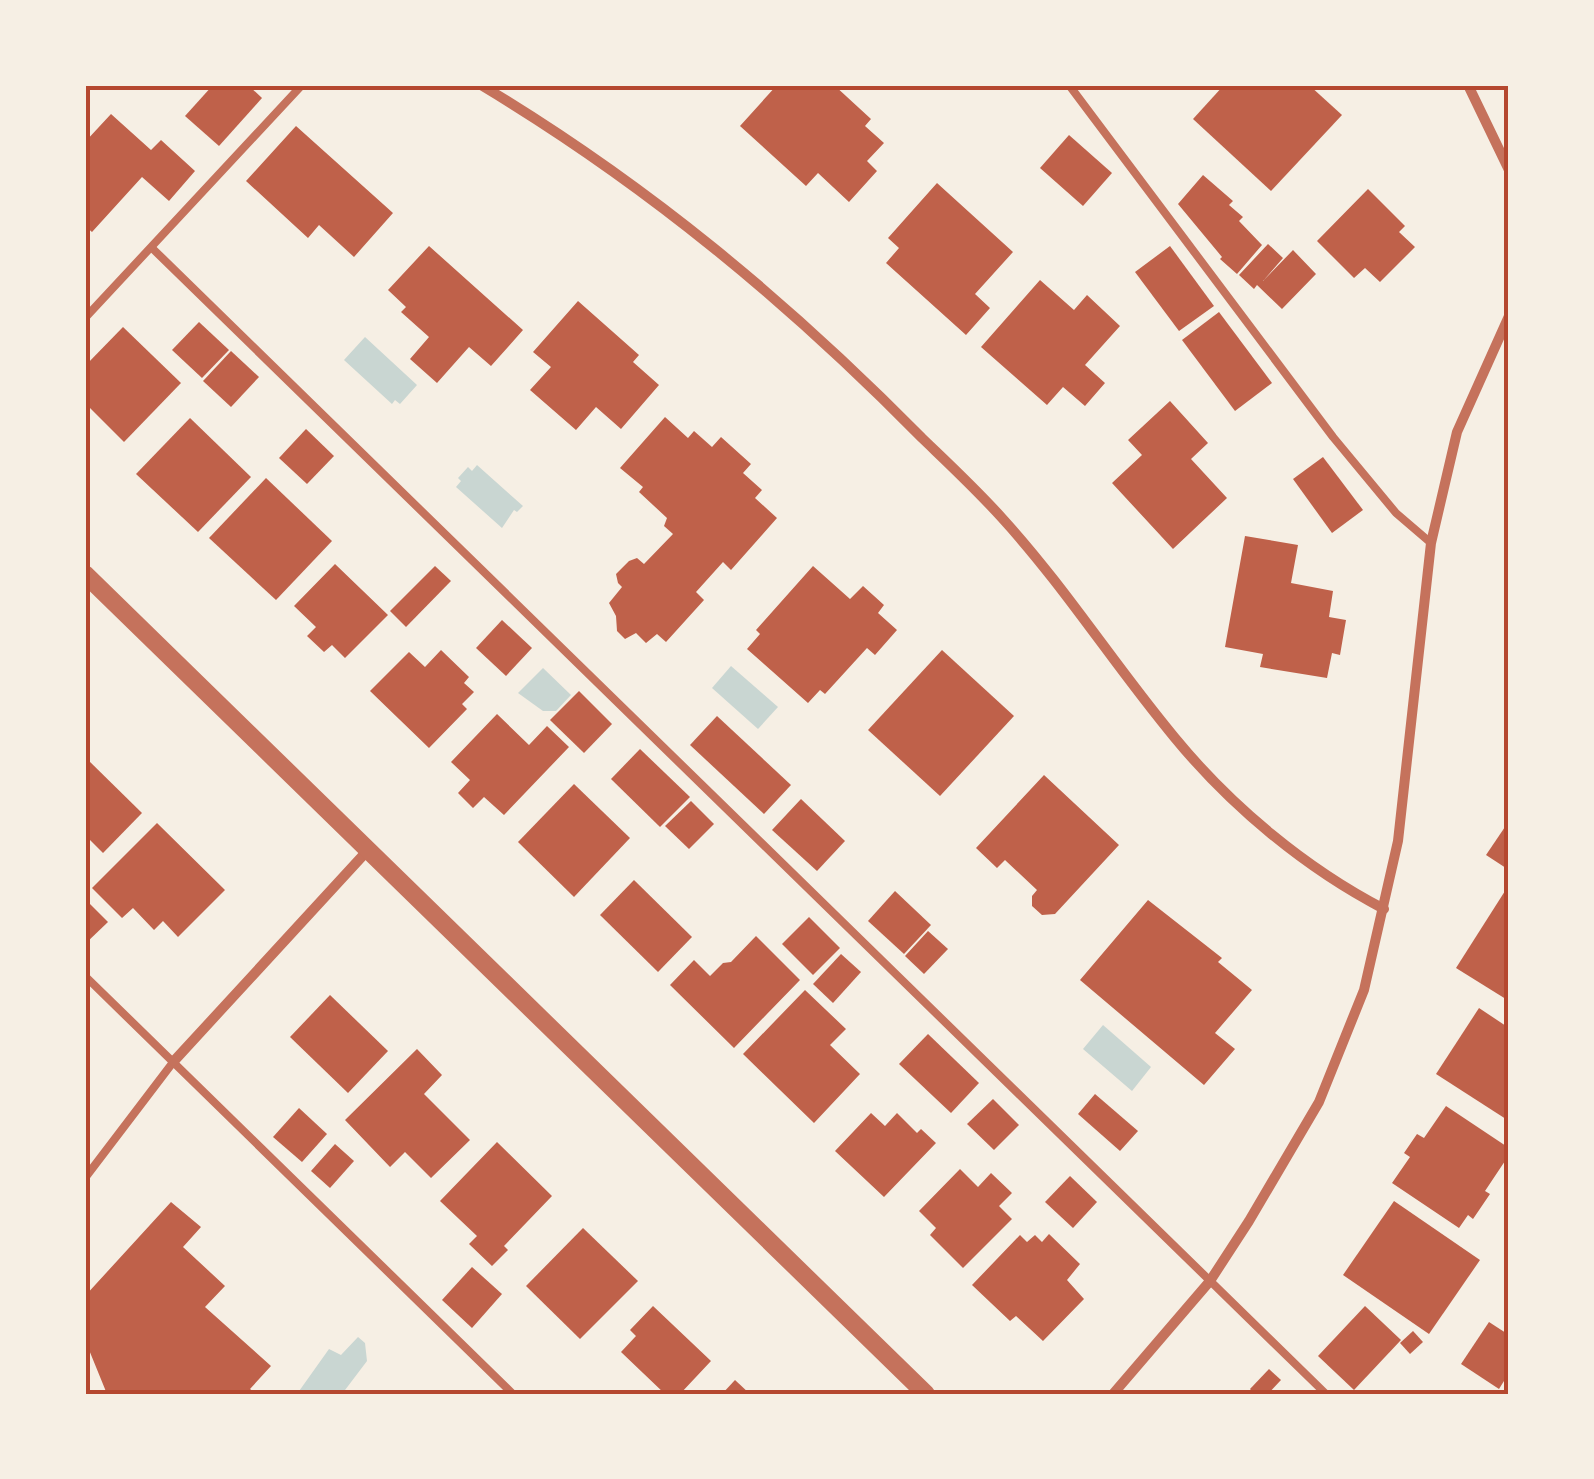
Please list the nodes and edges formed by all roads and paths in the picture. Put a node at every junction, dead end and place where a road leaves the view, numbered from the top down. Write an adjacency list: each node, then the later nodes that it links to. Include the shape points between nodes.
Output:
1 (302, 85): 6 (lane)
2 (481, 85): 12 (street, via 618,174 752,277 844,359 1003,519 1176,740 1254,820)
3 (1069, 85): 9 (lane, via 1333,437 1396,513)
4 (1468, 85): 5 (street)
5 (1509, 170)
6 (152, 248): 8 (lane); 16 (lane)
7 (1509, 316): 9 (street, via 1457,432)
8 (85, 318)
9 (1431, 543): 12 (street, via 1398,842)
10 (85, 574): 11 (street)
11 (368, 850): 14 (street); 18 (street)
12 (1384, 909): 16 (street, via 1364,990 1319,1102)
13 (85, 976): 14 (lane)
14 (174, 1062): 15 (lane); 17 (lane)
15 (85, 1178)
16 (1210, 1281): 19 (street); 20 (lane)
17 (513, 1394)
18 (926, 1394)
19 (1113, 1394)
20 (1326, 1394)

